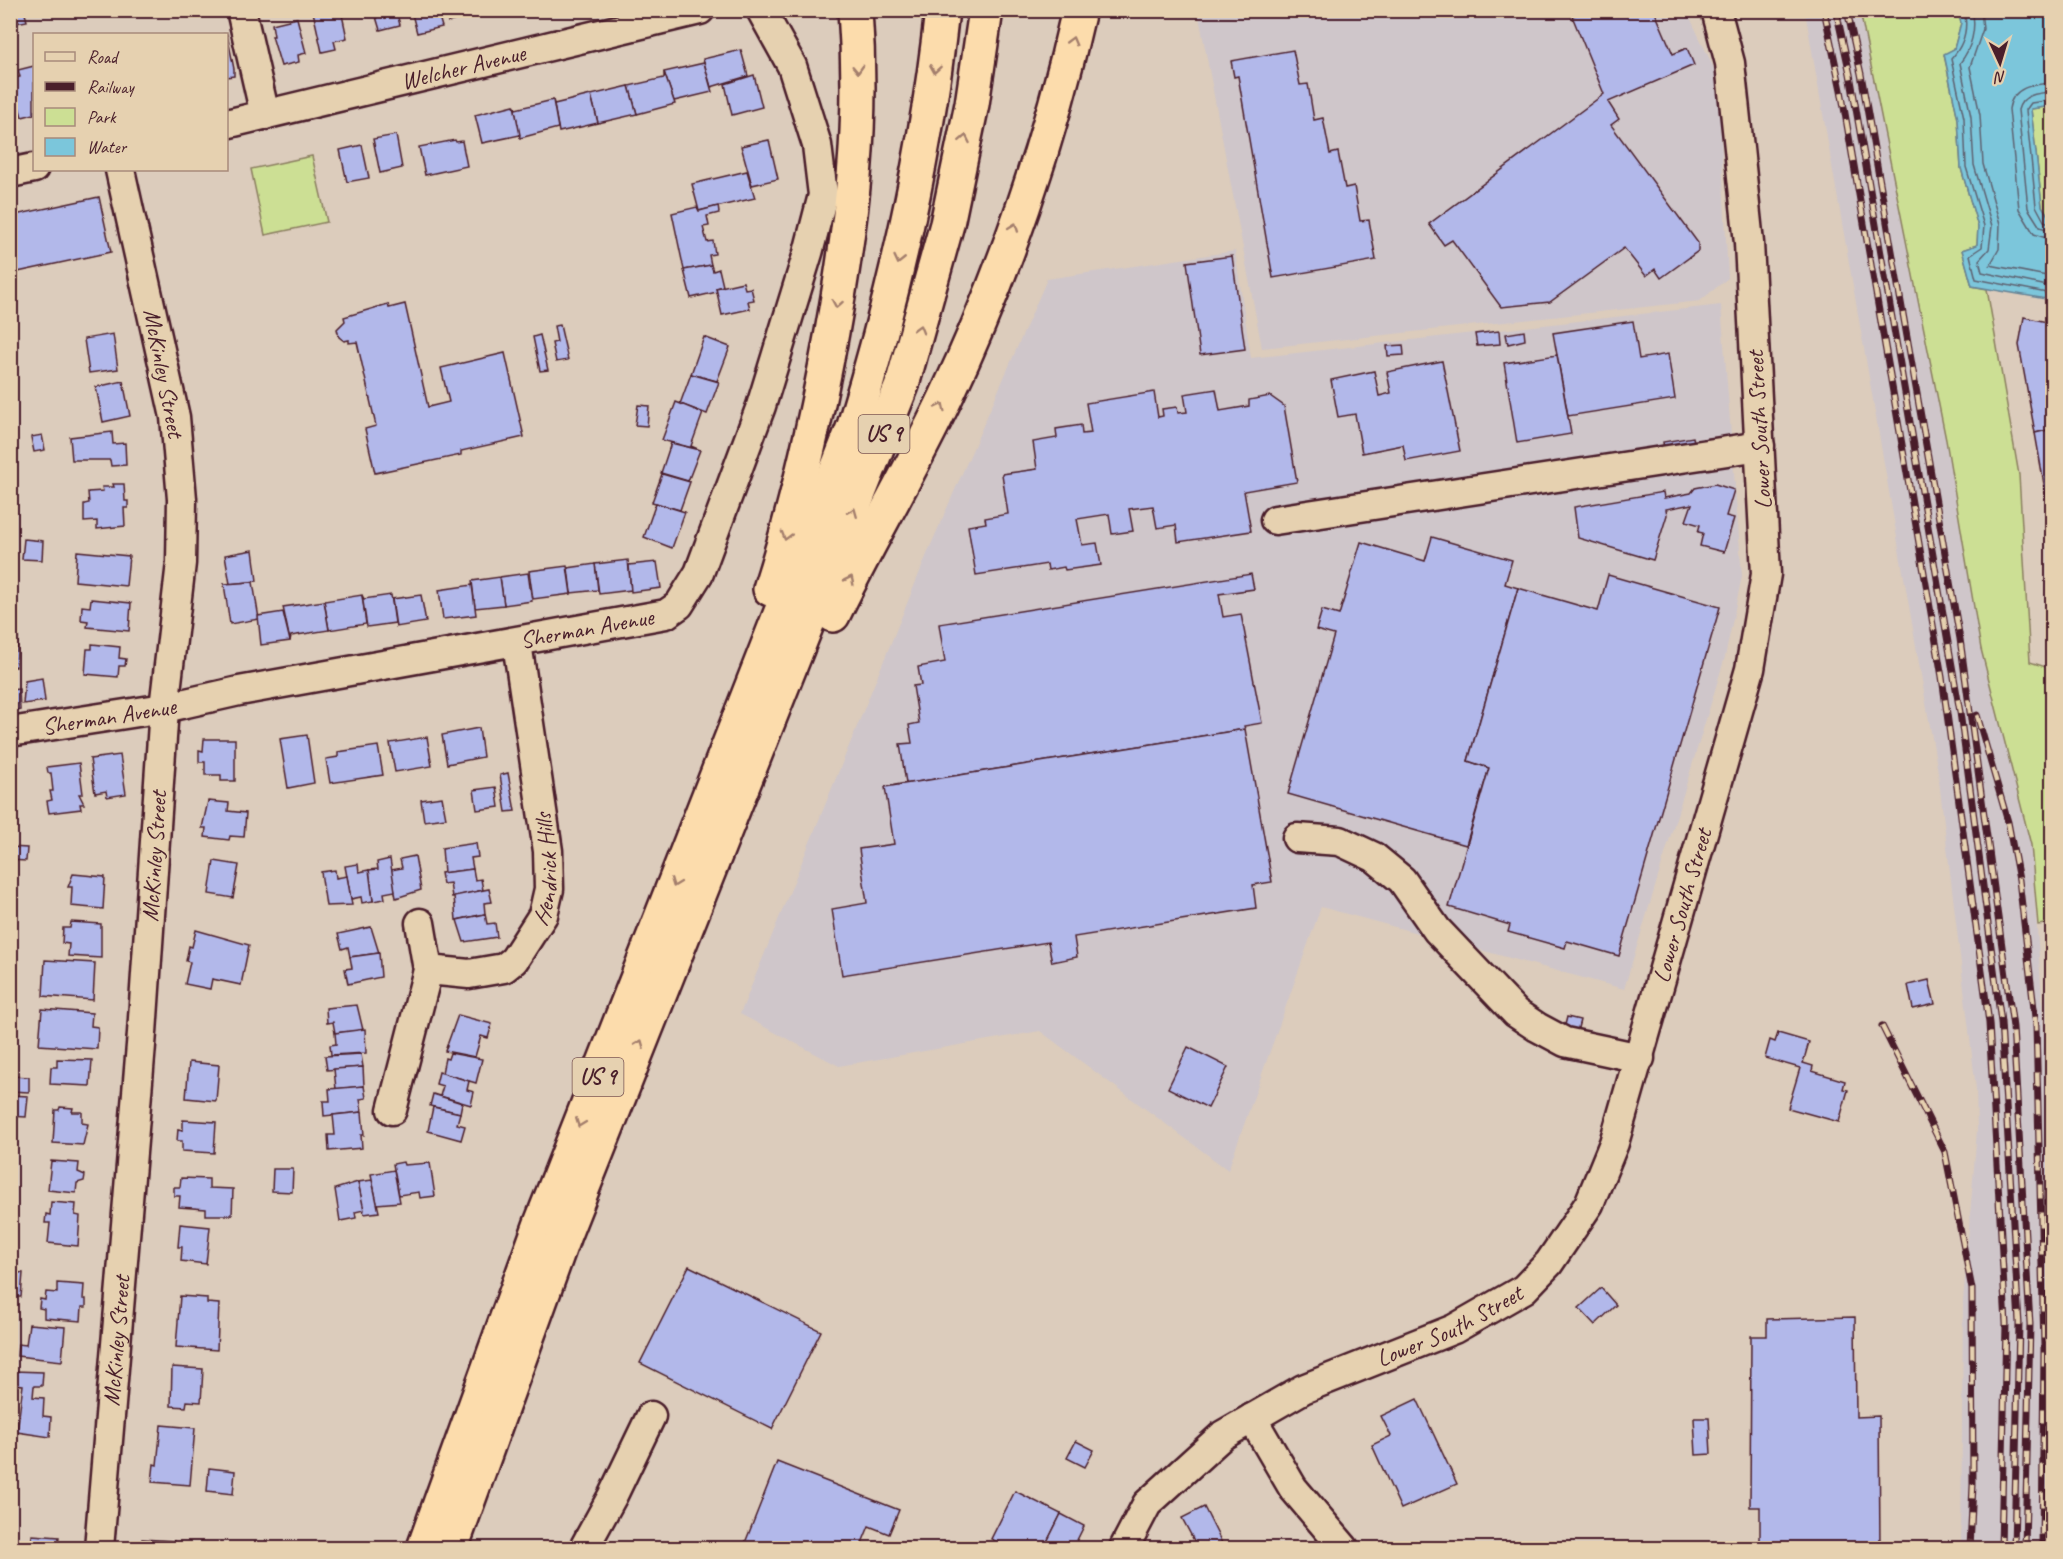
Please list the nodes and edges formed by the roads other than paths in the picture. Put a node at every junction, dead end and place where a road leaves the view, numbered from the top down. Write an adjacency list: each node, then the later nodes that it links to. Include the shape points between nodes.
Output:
1 (241, 10): 9 (street)
2 (700, 10): 9 (street, Welcher Avenue)
3 (761, 10): 16 (street, Sherman Avenue, via 792,66 817,145 823,195 761,406 699,573 679,605 666,614)
4 (855, 10): 19 (highway, one-way to 19, via 859,87 855,188 826,363 796,501)
5 (942, 10): 19 (highway, US 9, one-way to 19, via 909,218 870,374)
6 (986, 10): 19 (highway, US 9, one-way to 6, via 902,385 947,224 972,104)
7 (1079, 10): 19 (highway, one-way to 7, via 951,385 1027,194)
8 (1716, 10): 14 (street, Lower South Street, via 1730,63 1748,232)
9 (265, 115): 10 (street, Welcher Avenue)
10 (228, 124)
11 (33, 168): 13 (street)
12 (120, 171): 17 (street, McKinley Street, via 175,417 180,456 181,563)
13 (10, 173)
14 (1760, 446): 15 (street); 23 (street, Lower South Street, via 1766,574 1750,669)
15 (1275, 520)
16 (517, 643): 17 (street, Sherman Avenue, via 239,691); 22 (street, Hendrick Hills, via 548,851 549,889 543,915 514,960 504,968 469,974)
17 (164, 708): 18 (street, Sherman Avenue); 29 (street, McKinley Street, via 142,1034)
18 (10, 732)
19 (709, 834): 25 (highway, US 9, one-way to 19); 26 (highway, US 9, one-way to 26)
20 (1297, 838): 23 (street, via 1340,841 1374,857 1402,880 1437,930 1516,1013 1537,1027 1565,1042)
21 (420, 922): 22 (street)
22 (428, 970): 24 (street)
23 (1640, 1058): 28 (street, Lower South Street, via 1614,1143 1589,1204 1549,1263 1524,1289 1454,1329 1303,1389)
24 (392, 1110)
25 (564, 1235): 32 (highway, US 9); 33 (highway)
26 (502, 1326): 30 (highway); 31 (highway, US 9)
27 (651, 1416): 34 (street)
28 (1252, 1418): 35 (street, Lower South Street, via 1223,1435 1147,1504); 36 (street, via 1293,1488)
29 (99, 1548)
30 (404, 1548)
31 (424, 1548)
32 (451, 1548)
33 (468, 1548)
34 (584, 1548)
35 (1124, 1548)
36 (1344, 1548)

